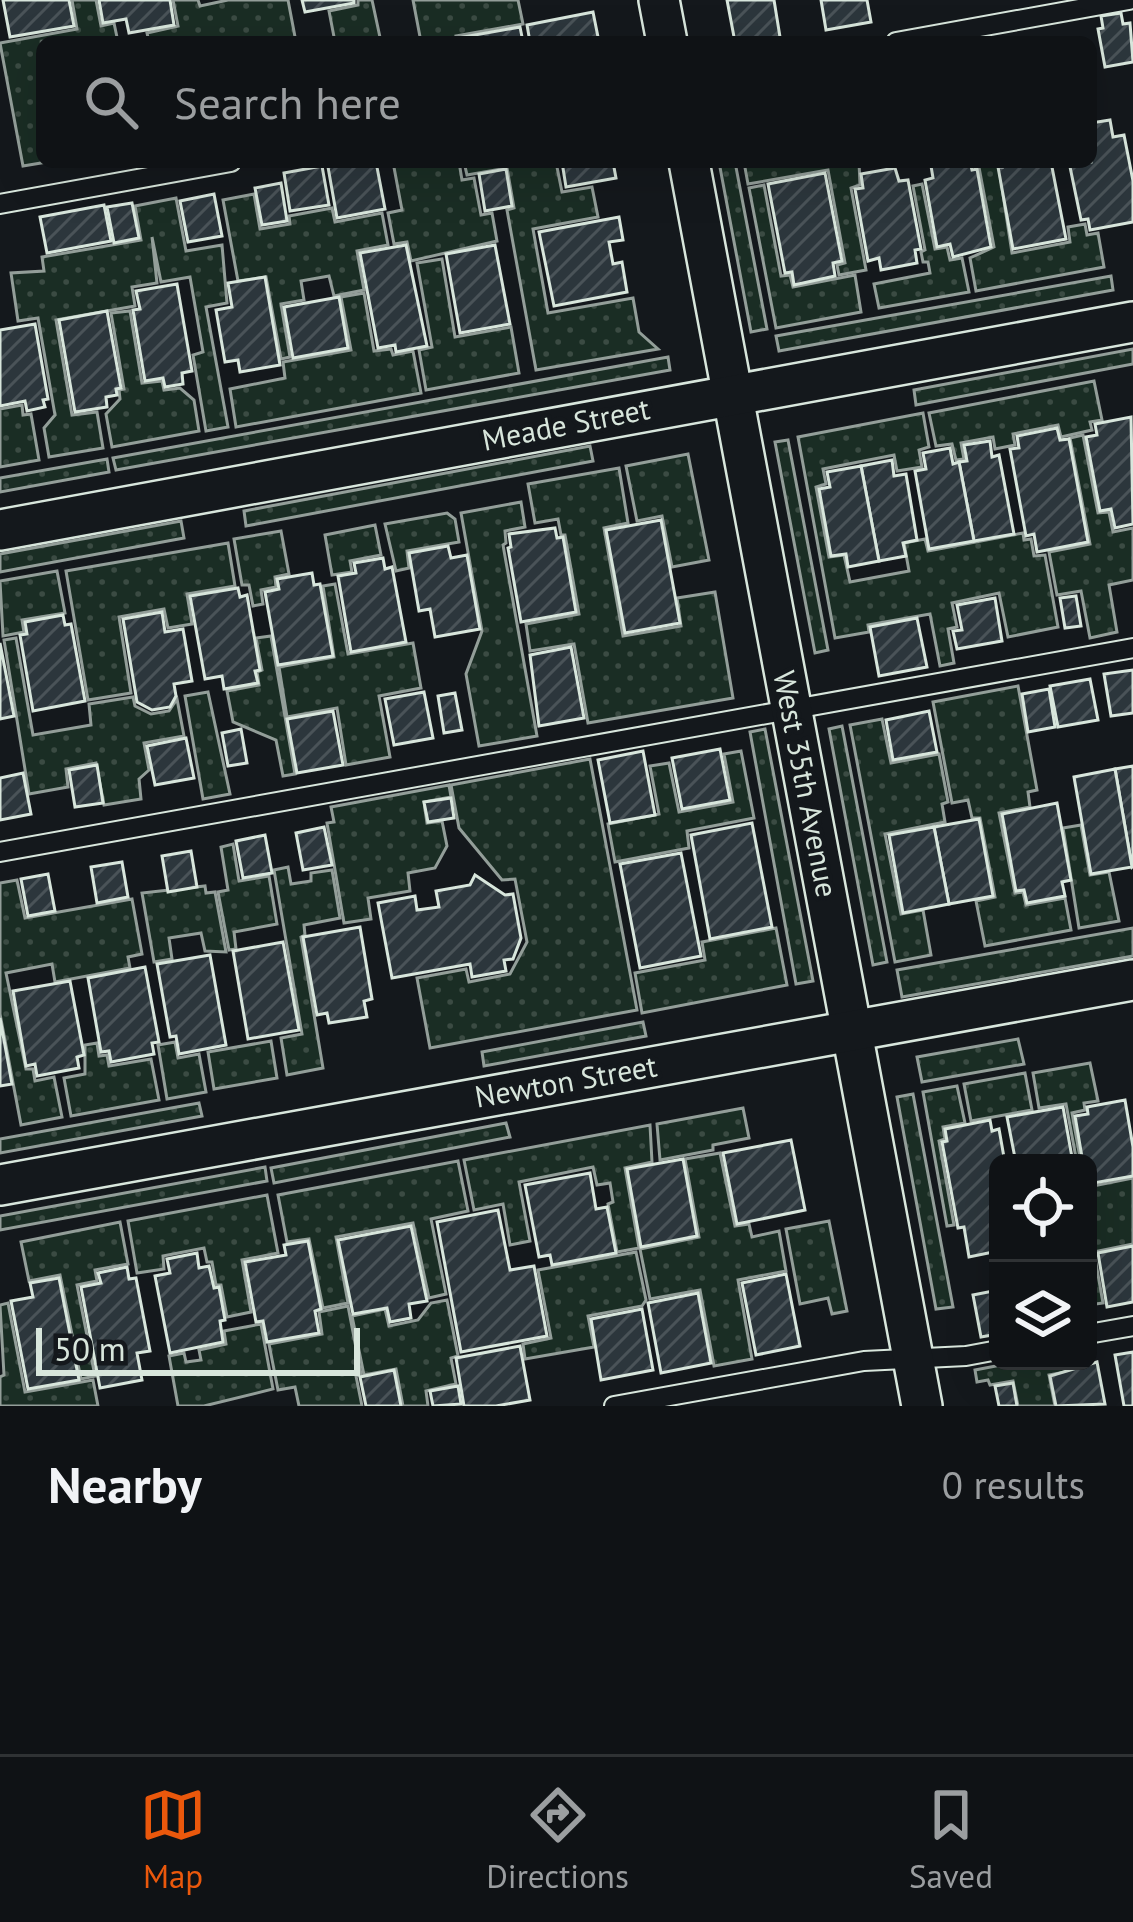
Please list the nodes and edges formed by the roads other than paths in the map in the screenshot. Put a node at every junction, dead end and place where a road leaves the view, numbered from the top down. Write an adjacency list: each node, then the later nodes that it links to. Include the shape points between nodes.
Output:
1 (659, 0): 3 (street)
2 (1129, 0): 4 (lane)
3 (666, 36)
4 (929, 36)
5 (198, 168): 7 (lane)
6 (690, 168): 9 (street, West 35th Avenue)
7 (0, 204)
8 (1133, 322): 9 (street, Meade Street)
9 (733, 394): 10 (street, Meade Street); 12 (street, West 35th Avenue)
10 (0, 530)
11 (1133, 648): 12 (lane)
12 (791, 710): 13 (lane); 15 (street, West 35th Avenue)
13 (0, 851)
14 (1133, 980): 15 (street, Newton Street)
15 (851, 1030): 16 (street, Newton Street); 20 (street, West 35th Avenue)
16 (0, 1185)
17 (1133, 1326): 18 (lane)
18 (1097, 1332)
19 (989, 1351): 20 (lane)
20 (913, 1358): 21 (lane); 22 (street, West 35th Avenue)
21 (614, 1406)
22 (922, 1406)

